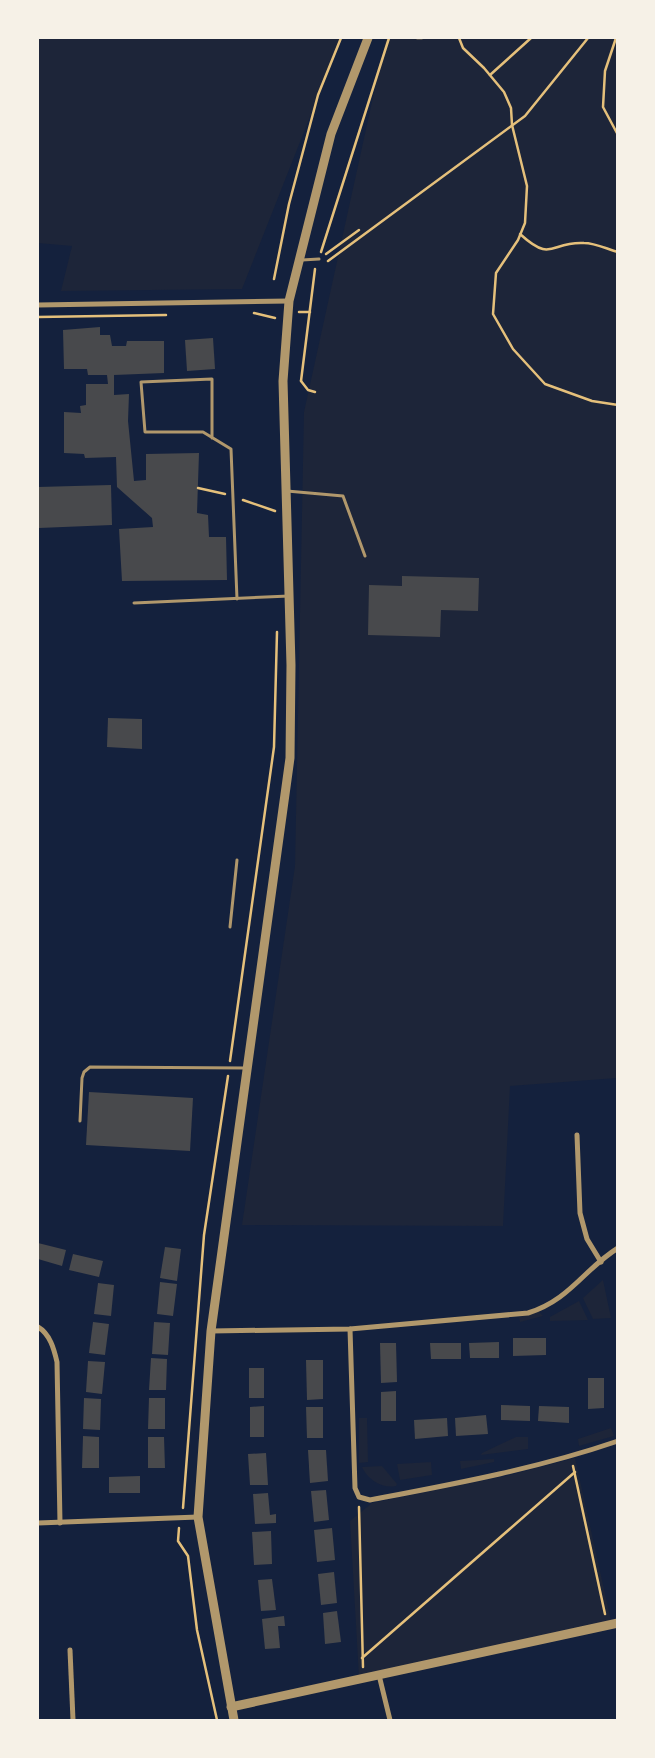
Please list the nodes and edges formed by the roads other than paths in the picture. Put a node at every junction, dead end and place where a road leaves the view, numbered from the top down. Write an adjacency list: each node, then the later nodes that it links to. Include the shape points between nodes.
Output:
1 (368, 38): 3 (street, via 331,134)
2 (318, 259): 3 (lane)
3 (298, 260): 4 (street)
4 (288, 302): 5 (street); 7 (street, via 283,381)
5 (38, 305)
6 (212, 438): 6 (lane, via 203,432 145,432 141,382 212,379); 10 (lane, via 231,449)
7 (287, 491): 8 (lane, via 343,496); 9 (street)
8 (365, 556)
9 (289, 596): 10 (lane); 14 (street, via 290,758)
10 (237, 598): 11 (lane)
11 (134, 603)
12 (237, 860): 13 (lane)
13 (230, 927)
14 (247, 1068): 15 (lane, via 90,1067 82,1078); 21 (street)
15 (80, 1121)
16 (577, 1135): 18 (street, via 580,1213 588,1239)
17 (618, 1248): 18 (street)
18 (601, 1262): 20 (street, via 566,1293 541,1309)
19 (38, 1327): 25 (street, via 54,1348 57,1362)
20 (350, 1328): 21 (street); 22 (street, via 354,1488 359,1497 370,1500 505,1474)
21 (211, 1330): 23 (street)
22 (618, 1441)
23 (198, 1516): 25 (street); 29 (street)
24 (38, 1523): 25 (street)
25 (60, 1523)
26 (618, 1623): 28 (street)
27 (70, 1650): 30 (street)
28 (379, 1675): 29 (street); 32 (street)
29 (231, 1707): 31 (street)
30 (73, 1720)
31 (234, 1720)
32 (390, 1720)

